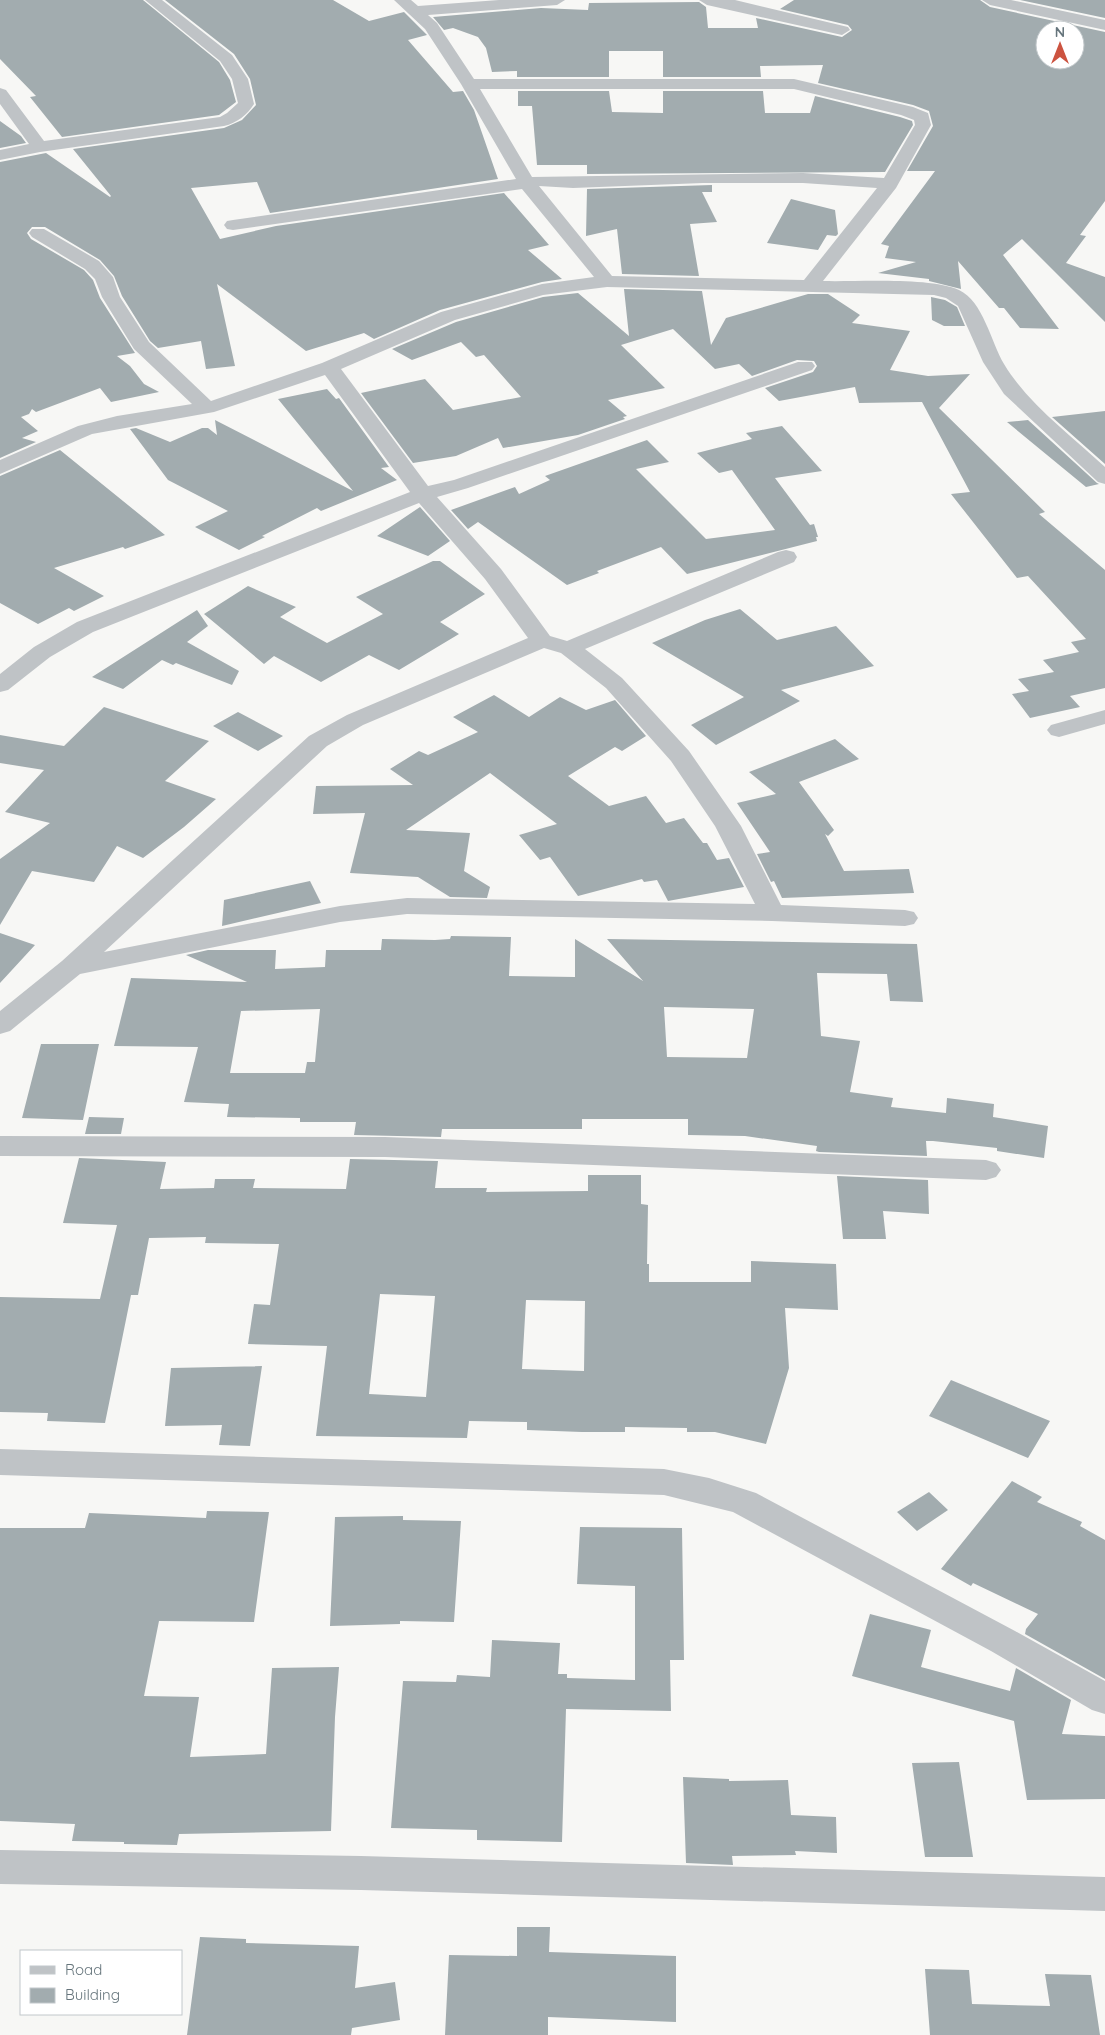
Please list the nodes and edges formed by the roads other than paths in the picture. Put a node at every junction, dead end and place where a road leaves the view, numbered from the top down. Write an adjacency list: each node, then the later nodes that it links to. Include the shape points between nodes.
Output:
1 (153, 0): 11 (street, via 226,58 242,79 246,104 233,117 224,120)
2 (402, 0): 6 (street)
3 (557, 0): 6 (street)
4 (708, 0): 8 (street)
5 (990, 0): 7 (street)
6 (417, 11): 9 (street, via 431,26)
7 (1105, 25)
8 (842, 30)
9 (469, 84): 13 (street); 14 (street, via 794,84 867,100 922,117 924,125)
10 (0, 93): 11 (street)
11 (40, 147): 12 (street)
12 (0, 155)
13 (526, 182): 14 (street, via 803,178); 15 (street); 17 (street)
14 (890, 184): 18 (street)
15 (233, 225)
16 (38, 233): 21 (street, via 92,265 104,277 111,297 141,345)
17 (607, 281): 18 (street); 20 (street, via 542,290 477,307 419,327)
18 (808, 287): 23 (street, via 934,289 953,294 966,303 993,362 1011,390)
19 (805, 366): 24 (street, via 461,484)
20 (329, 367): 21 (street); 24 (street)
21 (207, 408): 22 (street, via 85,430)
22 (0, 468)
23 (1105, 478)
24 (423, 494): 26 (street, via 492,574); 28 (street, via 86,627 42,652)
25 (786, 557): 27 (street)
26 (542, 641): 27 (street); 33 (street, via 355,720 318,741)
27 (569, 648): 31 (street, via 614,683 680,756 728,826)
28 (0, 685)
29 (1105, 717): 30 (street)
30 (1059, 730)
31 (772, 913): 32 (street); 33 (street, via 407,906 374,909)
32 (905, 918)
33 (72, 966): 34 (street)
34 (0, 1025)
35 (0, 1146): 36 (street, via 385,1147)
36 (986, 1170)
37 (0, 1462): 38 (street, via 664,1482 709,1491 744,1502)
38 (1105, 1699)
39 (0, 1867): 40 (street, via 361,1873)
40 (1105, 1894)

